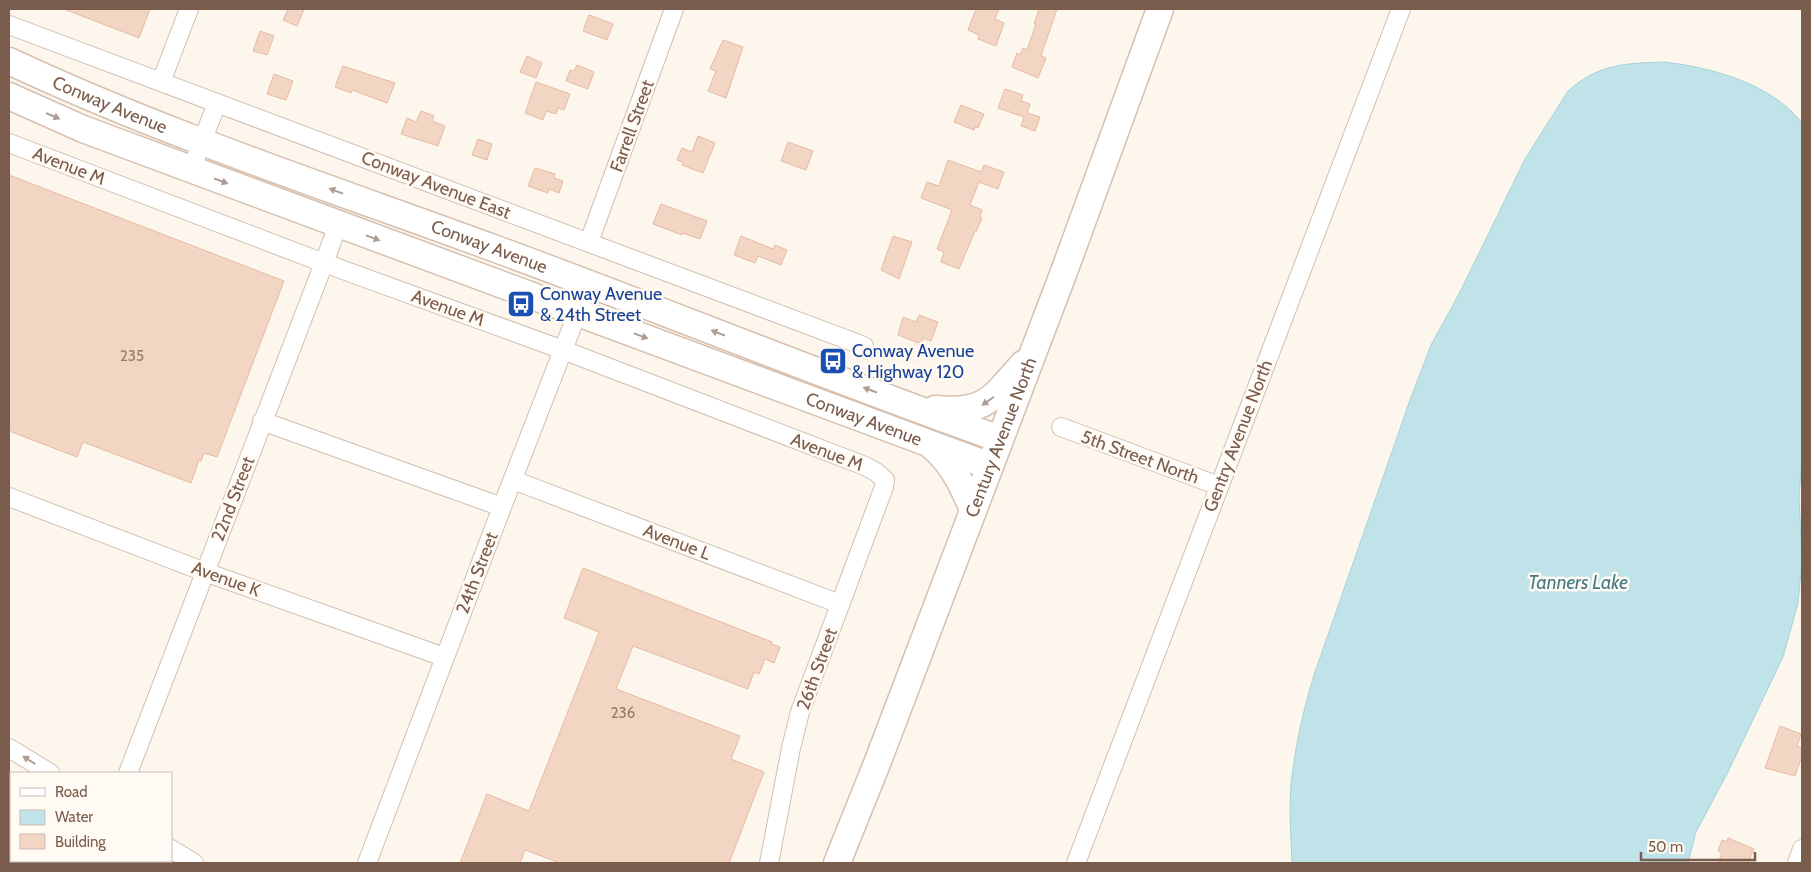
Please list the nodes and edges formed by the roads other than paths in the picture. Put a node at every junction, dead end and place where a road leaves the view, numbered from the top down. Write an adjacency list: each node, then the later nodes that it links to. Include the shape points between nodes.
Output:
1 (189, 9): 7 (street)
2 (674, 9): 14 (street, Farrell Street)
3 (1160, 9): 20 (street, Century Avenue North)
4 (1400, 9): 29 (street, Gentry Avenue North)
5 (9, 24): 7 (street, Conway Avenue East)
6 (9, 61): 10 (street, Conway Avenue, via 107,105)
7 (162, 82): 9 (street, Conway Avenue East)
8 (9, 96): 12 (street, Conway Avenue, one-way to 12, via 83,129)
9 (217, 103): 10 (street); 14 (street, Conway Avenue East)
10 (202, 141): 12 (street); 16 (street, Conway Avenue, one-way to 10)
11 (9, 143): 15 (street, Avenue M)
12 (192, 170): 13 (street, Conway Avenue, one-way to 13)
13 (338, 224): 15 (street, 22nd Street); 17 (street, Conway Avenue, one-way to 17)
14 (589, 242): 18 (street, Conway Avenue East)
15 (324, 263): 19 (street, Avenue M); 22 (street, 22nd Street)
16 (589, 284): 17 (street, 24th Street); 21 (street, Conway Avenue, one-way to 16)
17 (577, 313): 19 (street, 24th Street); 25 (street, Conway Avenue, one-way to 25)
18 (864, 346)
19 (563, 350): 27 (street, 24th Street); 28 (street, Avenue M, via 865,466)
20 (1033, 353): 21 (street, one-way to 21, via 994,397 982,405 968,410); 24 (street, Century Avenue North)
21 (916, 408): 24 (street, Conway Avenue)
22 (262, 421): 31 (street); 33 (street, 22nd Street)
23 (1061, 428): 29 (street, 5th Street North)
24 (1000, 439): 26 (street, Century Avenue North)
25 (927, 442): 26 (street, Conway Avenue); 32 (street, via 945,457 957,474)
26 (990, 466): 32 (street, Century Avenue North)
27 (513, 480): 31 (street, 24th Street); 34 (street, Avenue L)
28 (885, 480): 34 (street, 26th Street)
29 (1219, 486): 44 (street, Gentry Avenue North)
30 (9, 497): 33 (street, Avenue K)
31 (502, 507): 35 (street, 24th Street)
32 (973, 508): 43 (street, Century Avenue North)
33 (204, 572): 35 (street, Avenue K); 38 (street, 22nd Street)
34 (840, 604): 42 (street, 26th Street, via 800,712)
35 (444, 657): 41 (street, 24th Street)
36 (9, 748): 37 (street, one-way to 36)
37 (48, 772)
38 (128, 772)
39 (172, 850): 40 (street)
40 (184, 860)
41 (367, 863)
42 (769, 863)
43 (836, 863)
44 (1076, 863)

